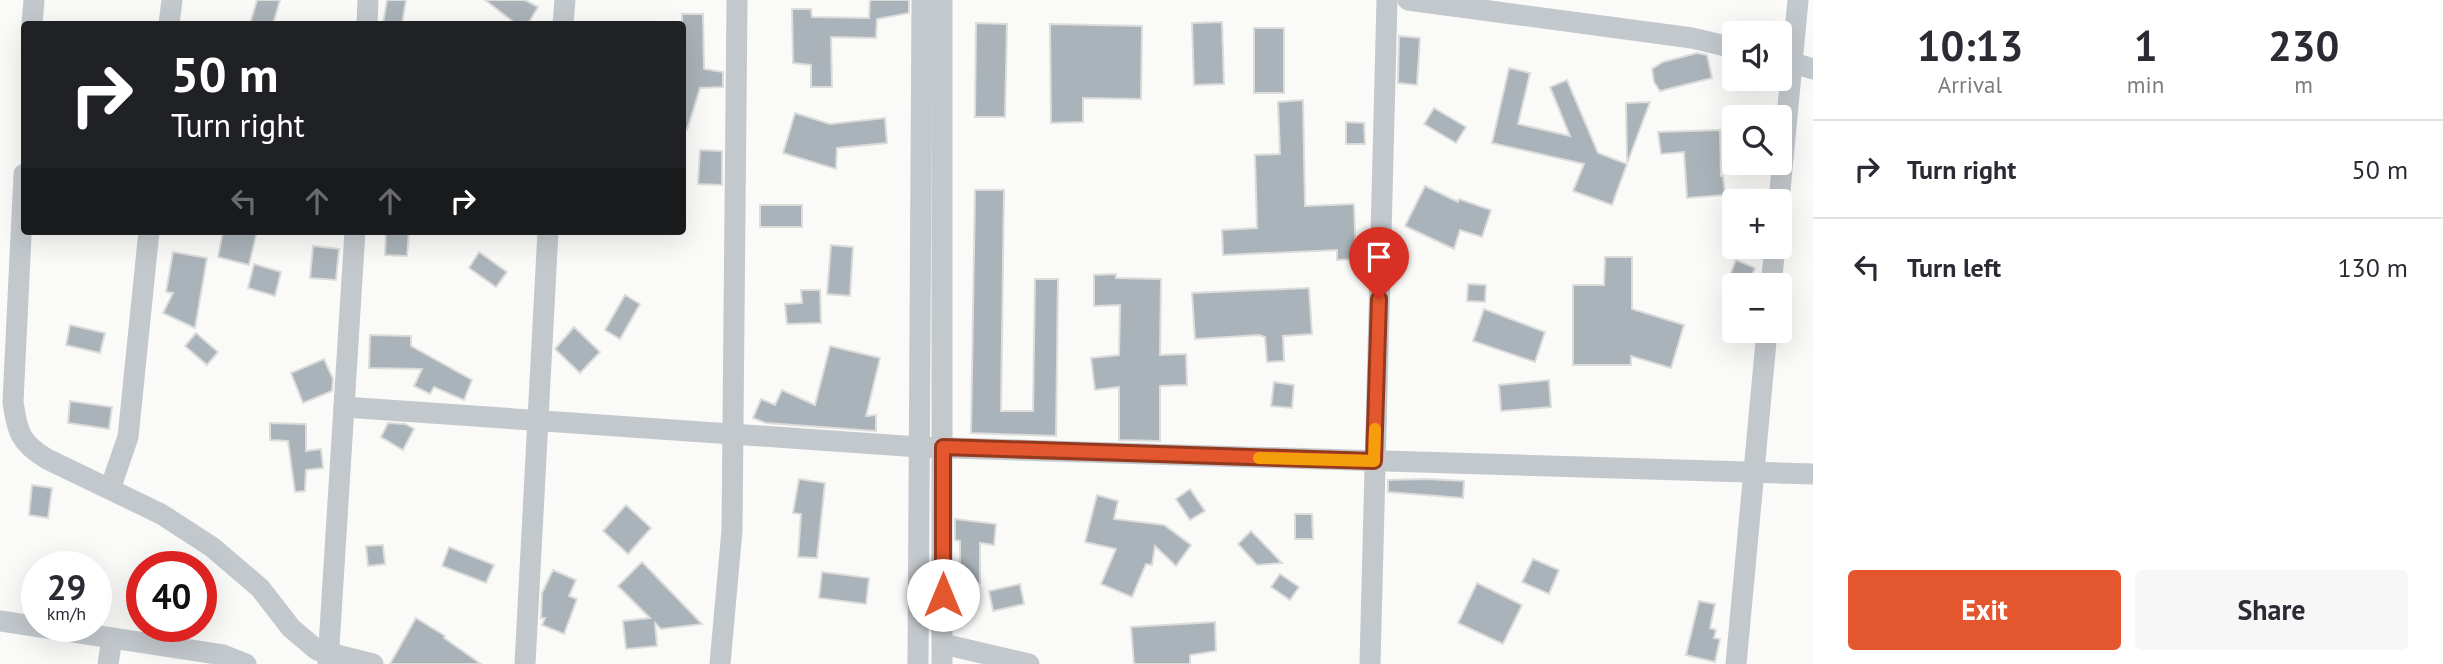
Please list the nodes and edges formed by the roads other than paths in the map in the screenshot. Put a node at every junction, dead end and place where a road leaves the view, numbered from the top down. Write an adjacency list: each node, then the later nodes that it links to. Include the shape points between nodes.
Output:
1 (34, 0): 11 (street)
2 (172, 0): 12 (street)
3 (368, 0): 13 (street)
4 (565, 0): 14 (street)
5 (737, 0): 28 (street)
6 (922, 0): 29 (street)
7 (942, 0): 30 (street)
8 (1387, 0): 31 (street)
9 (1408, 0): 16 (street)
10 (1798, 0): 15 (street)
11 (32, 21)
12 (169, 21)
13 (367, 21)
14 (563, 21)
15 (1792, 30)
16 (1722, 45)
17 (1792, 63): 18 (street)
18 (1813, 69)
19 (1784, 91): 20 (street)
20 (1780, 189)
21 (21, 235): 34 (street, via 13,402 17,431 32,450)
22 (149, 235): 34 (street, via 128,436)
23 (355, 235): 26 (street)
24 (548, 235): 27 (street)
25 (1766, 343): 32 (street)
26 (344, 407): 27 (street); 40 (street)
27 (538, 421): 28 (street); 44 (street)
28 (733, 435): 29 (street); 45 (street, via 732,530)
29 (919, 447): 30 (street); 46 (street)
30 (943, 447): 31 (street); 39 (street)
31 (1374, 461): 32 (street); 48 (street)
32 (1754, 472): 33 (street); 49 (street)
33 (1813, 474)
34 (110, 489): 40 (street, via 162,514 212,547 260,588 302,640)
35 (0, 621): 36 (street)
36 (21, 624)
37 (112, 638): 42 (street, via 223,655)
38 (111, 642): 41 (street)
39 (943, 654): 47 (street)
40 (329, 657): 43 (street)
41 (108, 664)
42 (246, 664)
43 (373, 664)
44 (525, 664)
45 (720, 664)
46 (918, 664)
47 (1030, 664)
48 (1370, 664)
49 (1736, 664)

